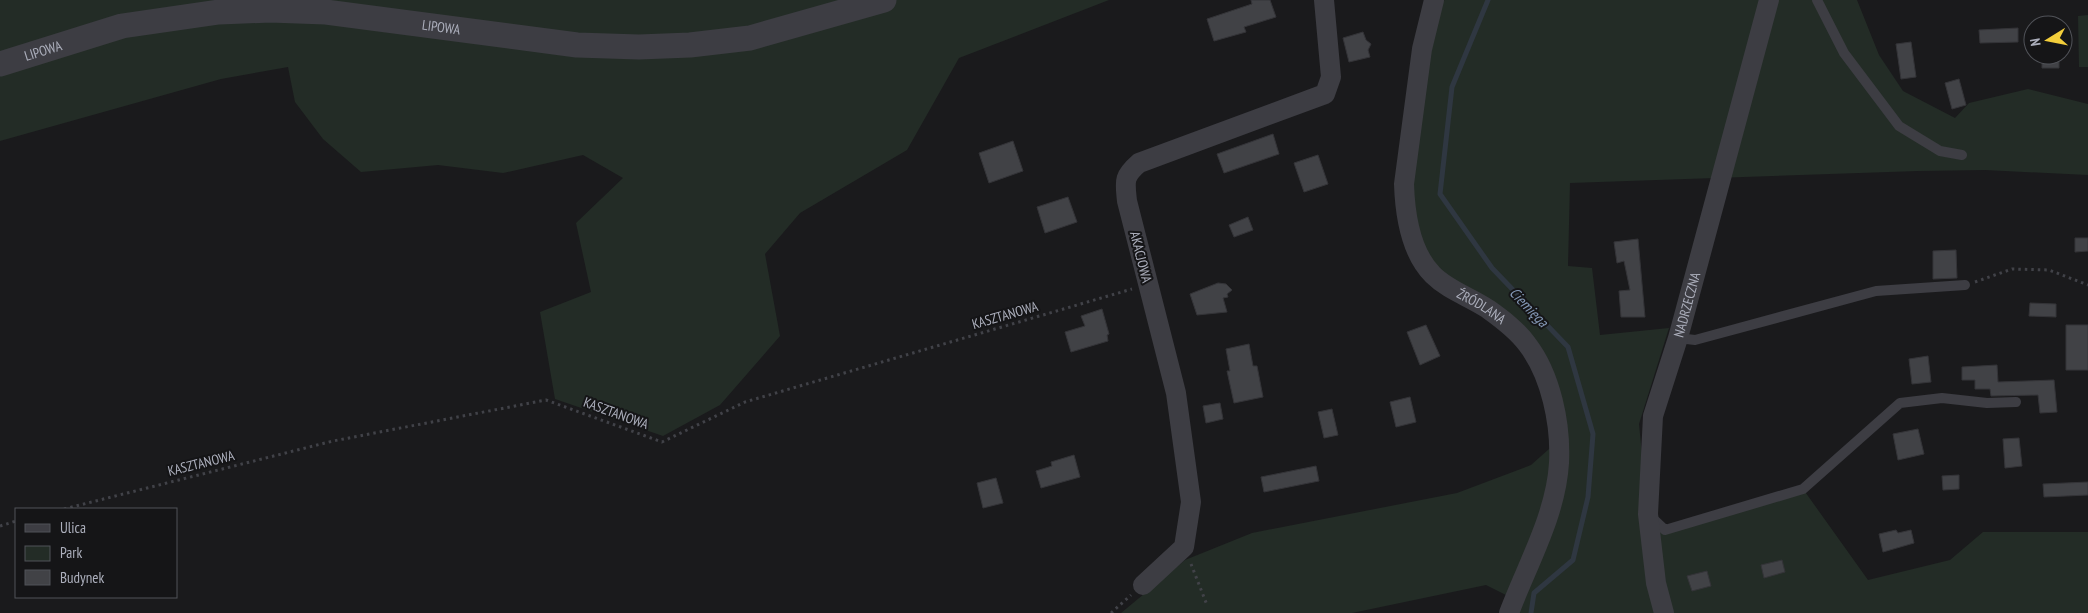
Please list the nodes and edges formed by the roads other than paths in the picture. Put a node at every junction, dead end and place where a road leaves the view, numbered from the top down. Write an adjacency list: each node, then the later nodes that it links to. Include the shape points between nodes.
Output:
1 (884, 0): 6 (street, LIPOWA, via 750,38 654,47 597,47 320,12 201,13 122,26)
2 (1324, 0): 12 (street, AKACJOWA, via 1331,77 1325,94 1139,163 1127,173 1127,202 1176,393 1191,502 1184,547)
3 (1434, 0): 13 (street, ŹRÓDLANA, via 1422,49 1404,184 1404,206 1414,245 1427,268 1440,281 1489,310 1512,327 1527,344 1544,374 1556,418 1559,464 1549,512)
4 (1769, 0): 9 (street, NADRZECZNA)
5 (1817, 0): 7 (lane, via 1844,53 1899,126 1940,151)
6 (0, 64)
7 (1962, 155)
8 (1966, 285): 9 (lane, via 1876,291 1695,340)
9 (1678, 338): 11 (street, NADRZECZNA, via 1653,416)
10 (2016, 402): 11 (lane, via 1987,403 1942,398 1900,403 1803,489 1665,530)
11 (1648, 514): 14 (street, NADRZECZNA, via 1656,583)
12 (1142, 585)
13 (1509, 613)
14 (1664, 613)

